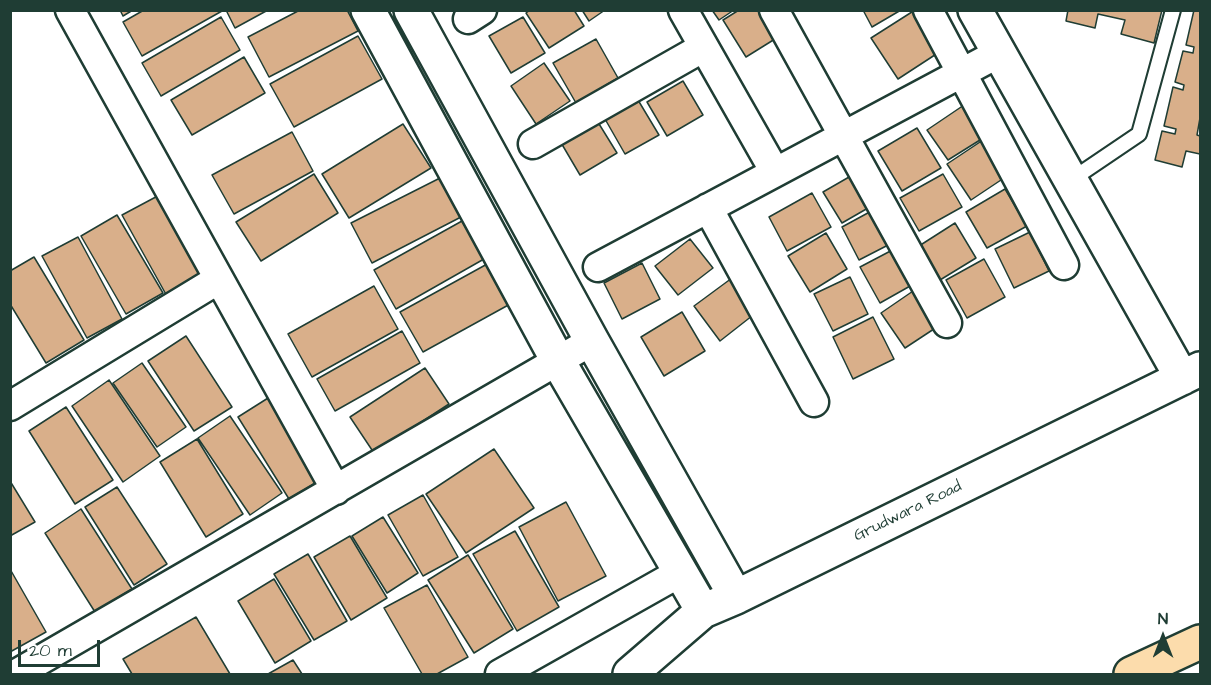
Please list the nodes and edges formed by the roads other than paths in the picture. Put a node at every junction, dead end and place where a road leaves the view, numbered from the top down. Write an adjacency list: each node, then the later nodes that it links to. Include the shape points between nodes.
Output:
1 (70, 10): 19 (street)
2 (368, 10): 22 (street)
3 (411, 10): 21 (street)
4 (682, 10): 9 (street)
5 (774, 10): 12 (street)
6 (928, 10): 11 (street)
7 (975, 10): 10 (street)
8 (1173, 10): 15 (lane, via 1139,134)
9 (704, 47): 13 (street); 14 (street)
10 (999, 52): 11 (street); 15 (street)
11 (962, 72): 12 (street); 17 (street)
12 (843, 135): 14 (street); 20 (street)
13 (533, 144)
14 (775, 172): 16 (street)
15 (1071, 180): 23 (street)
16 (708, 208): 18 (street); 24 (street)
17 (1064, 265)
18 (598, 267)
19 (219, 279): 25 (street); 26 (street)
20 (947, 323)
21 (592, 341): 22 (street); 28 (street)
22 (558, 361): 26 (street); 27 (street)
23 (1191, 373): 28 (street, Grudwara Road)
24 (814, 402)
25 (10, 406)
26 (336, 489): 31 (street)
27 (681, 573): 29 (street); 32 (street)
28 (736, 597): 29 (street, Grudwara Road)
29 (703, 610): 33 (street, Grudwara Road)
30 (1200, 642): 34 (highway)
31 (16, 675)
32 (500, 675)
33 (630, 675)
34 (1131, 675)

